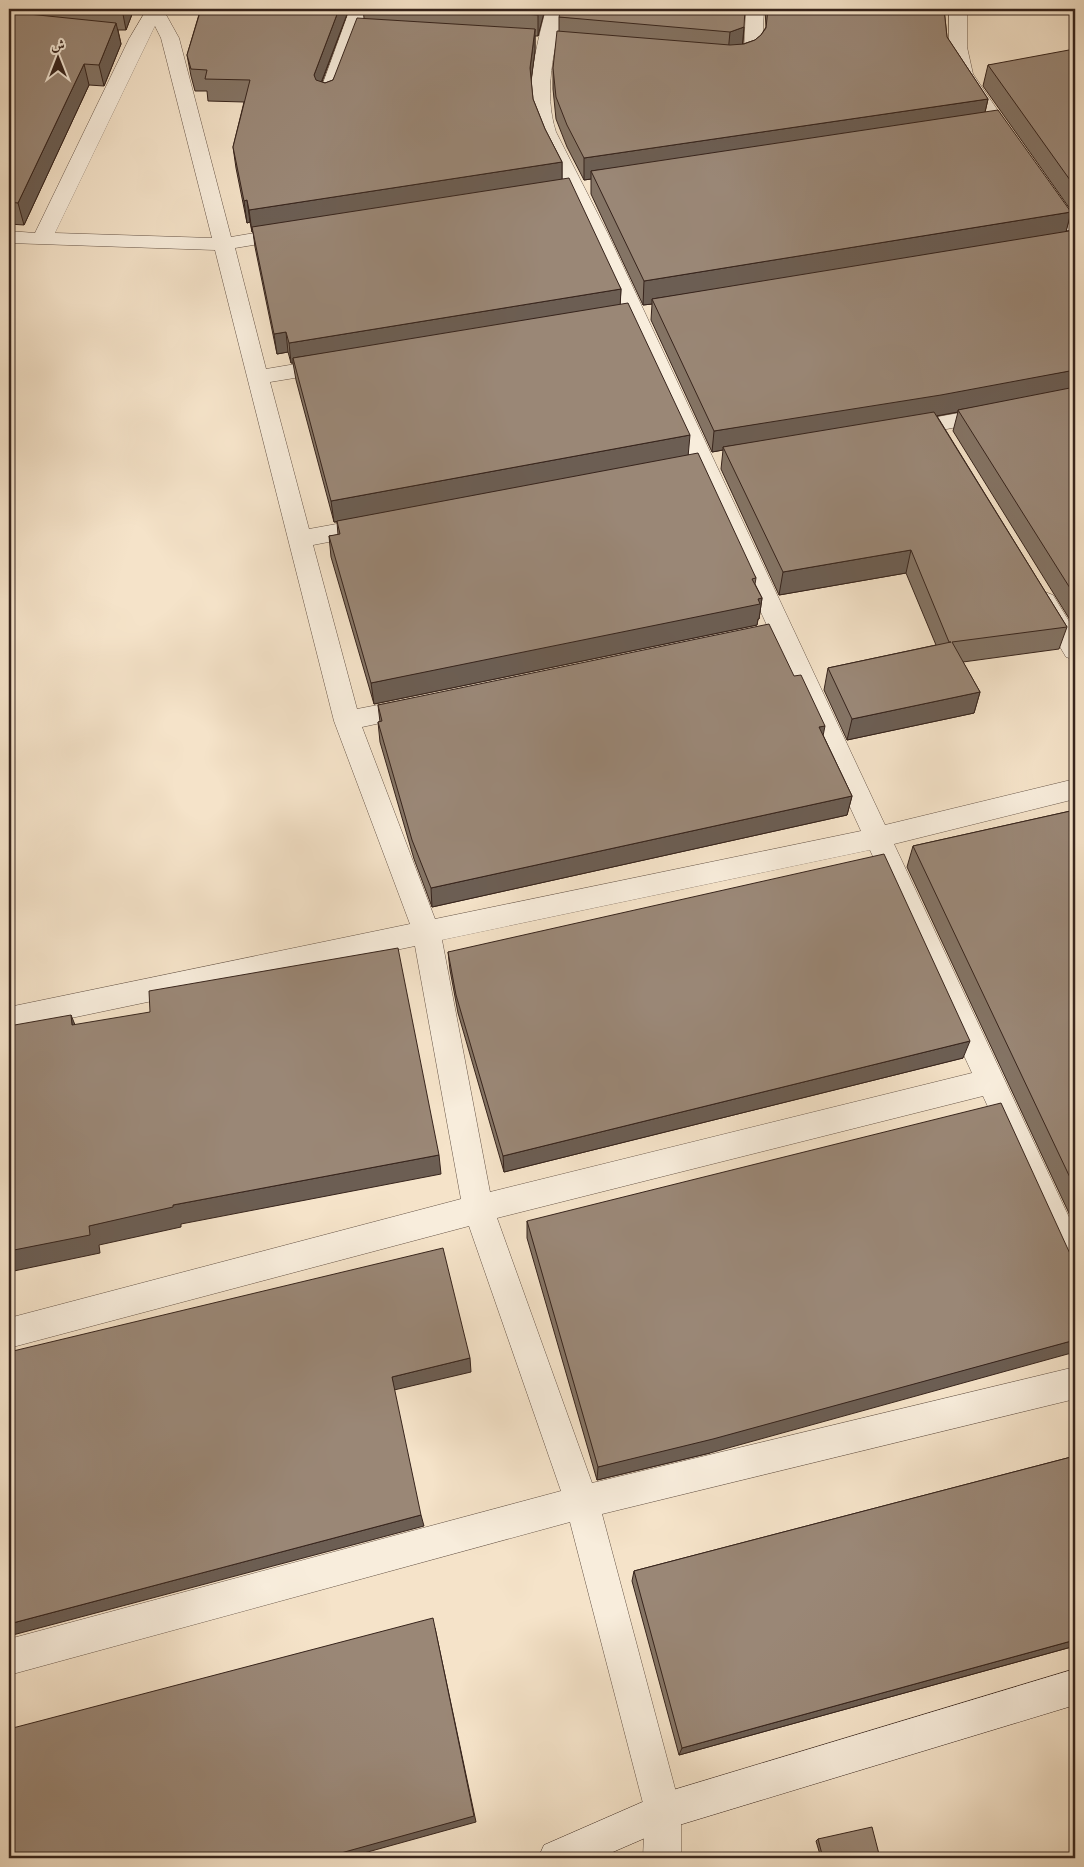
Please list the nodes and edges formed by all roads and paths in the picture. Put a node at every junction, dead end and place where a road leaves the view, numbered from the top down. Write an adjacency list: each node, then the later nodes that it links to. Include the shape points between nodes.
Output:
1 (359, 9): 6 (street)
2 (555, 9): 11 (street)
3 (755, 9): 13 (street, via 753,51 749,56)
4 (958, 9): 15 (street, via 958,47 964,74)
5 (155, 10): 9 (street); 23 (street, via 170,38)
6 (351, 31): 7 (street); 14 (street)
7 (371, 32)
8 (118, 37): 9 (street)
9 (138, 40): 22 (street)
10 (527, 43): 11 (street)
11 (546, 44): 12 (street); 35 (street, via 540,91 547,131 704,463 773,633)
12 (566, 46)
13 (709, 59)
14 (327, 97)
15 (998, 126): 16 (street); 17 (street)
16 (979, 129)
17 (1020, 157)
18 (1037, 180): 20 (street)
19 (312, 230): 23 (street)
20 (1075, 233)
21 (9, 237): 22 (street)
22 (42, 239): 23 (street)
23 (224, 244): 25 (street)
24 (355, 361): 25 (street)
25 (258, 377): 29 (street)
26 (1010, 411): 27 (street, via 941,433)
27 (888, 433)
28 (396, 521): 29 (street)
29 (300, 539): 33 (street)
30 (1034, 584): 31 (street)
31 (1075, 651)
32 (434, 703): 33 (street)
33 (347, 720): 36 (street)
34 (1075, 789): 35 (street)
35 (877, 838): 36 (street); 38 (street)
36 (426, 931): 37 (street); 39 (street)
37 (9, 1019)
38 (992, 1082): 39 (street); 40 (street)
39 (478, 1208): 41 (street); 43 (street)
40 (1075, 1264)
41 (9, 1333)
42 (1075, 1383): 43 (street)
43 (582, 1502): 44 (street); 46 (street)
44 (9, 1657)
45 (1075, 1687): 46 (street)
46 (662, 1811): 47 (street); 48 (street)
47 (557, 1858)
48 (662, 1858)

